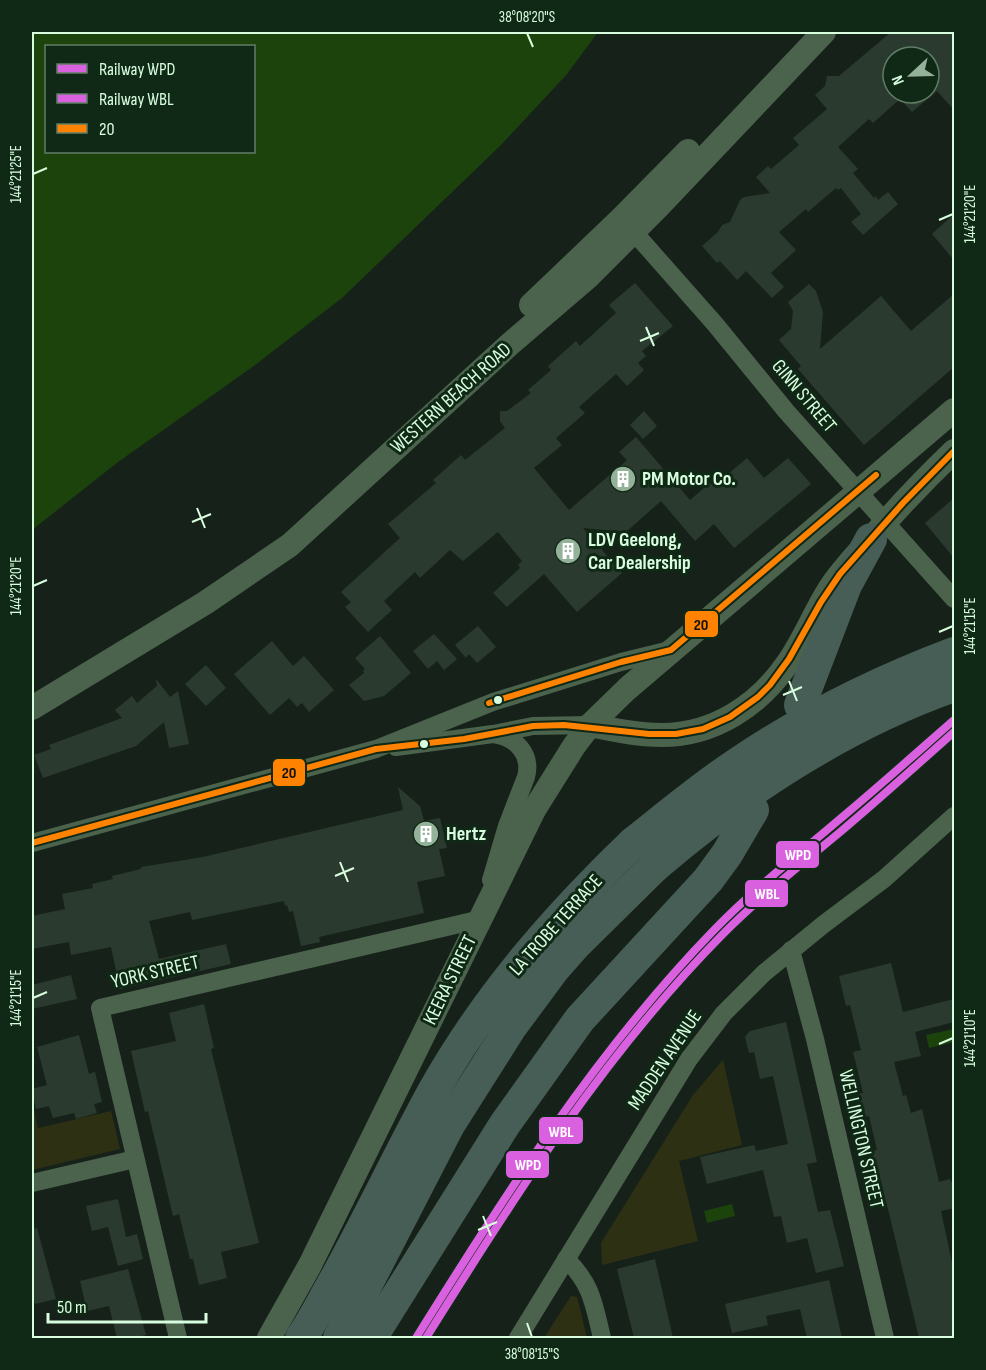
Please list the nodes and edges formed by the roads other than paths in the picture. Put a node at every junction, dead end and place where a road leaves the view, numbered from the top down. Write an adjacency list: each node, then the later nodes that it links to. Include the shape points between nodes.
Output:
1 (803, 32): 3 (street, WESTERN BEACH ROAD)
2 (824, 32): 3 (street, WESTERN BEACH ROAD)
3 (628, 225): 6 (street, GINN STREET); 12 (street, WESTERN BEACH ROAD, via 533,303 261,550); 14 (street, WESTERN BEACH ROAD, via 587,278 290,545 205,603)
4 (954, 410): 6 (street, KEERA STREET)
5 (954, 451): 7 (street)
6 (856, 492): 7 (street, GINN STREET); 9 (street, KEERA STREET)
7 (878, 531): 8 (street, GINN STREET, via 902,538); 13 (highway, via 846,585); 15 (street, via 830,588 779,675 737,713 717,724 676,735 648,735)
8 (954, 599)
9 (671, 650): 15 (street, KEERA STREET); 17 (street, via 493,702)
10 (954, 653): 30 (highway, LA TROBE TERRACE, bridge, via 828,709 732,766 633,843 584,891 503,983 477,1022 434,1090)
11 (954, 686): 31 (highway, LA TROBE TERRACE, bridge, via 877,718 806,756 759,787 654,867 577,943 511,1027 449,1125)
12 (32, 694)
13 (800, 705)
14 (32, 708)
15 (590, 725): 16 (street, via 533,726); 23 (street, KEERA STREET, via 534,810)
16 (493, 734): 17 (street); 23 (street, via 517,744 528,765)
17 (376, 749): 21 (street)
18 (753, 810): 32 (highway, via 708,880 573,1029 505,1124)
19 (954, 816): 22 (street, MADDEN AVENUE)
20 (954, 825): 22 (street, MADDEN AVENUE)
21 (32, 843)
22 (908, 859): 24 (street, MADDEN AVENUE)
23 (482, 916): 25 (street, YORK STREET, via 100,1008); 29 (street, KEERA STREET, via 310,1265)
24 (790, 950): 27 (street, MADDEN AVENUE, via 736,1001 688,1059); 35 (street, WELLINGTON STREET, via 818,1051)
25 (135, 1159): 26 (street); 28 (street, YORK STREET)
26 (32, 1183)
27 (566, 1259): 33 (street, MADDEN AVENUE); 34 (street, via 585,1280)
28 (178, 1338)
29 (269, 1338)
30 (301, 1338)
31 (339, 1338)
32 (371, 1338)
33 (518, 1338)
34 (602, 1338)
35 (885, 1338)

